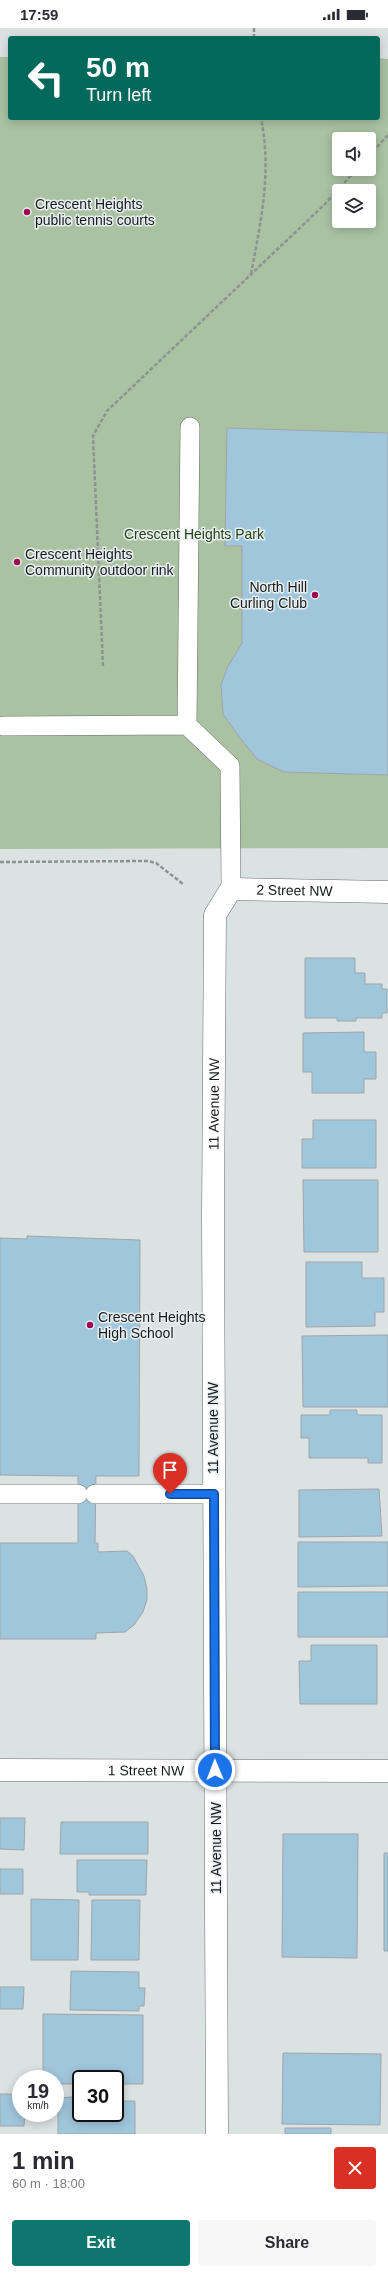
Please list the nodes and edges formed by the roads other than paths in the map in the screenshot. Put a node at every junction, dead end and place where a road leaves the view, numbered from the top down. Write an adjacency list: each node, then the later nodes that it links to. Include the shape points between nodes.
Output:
1 (190, 427): 2 (lane)
2 (187, 724): 3 (lane); 4 (lane, via 230,766)
3 (4, 726)
4 (232, 889): 5 (street, 2 Street NW); 7 (street, 11 Avenue NW, via 215,914)
5 (388, 892)
6 (0, 1494): 7 (lane)
7 (214, 1494): 9 (street, 11 Avenue NW)
8 (0, 1770): 9 (street, 1 Street NW)
9 (215, 1770): 10 (street, 1 Street NW); 11 (street, 11 Avenue NW)
10 (388, 1771)
11 (217, 2134)

